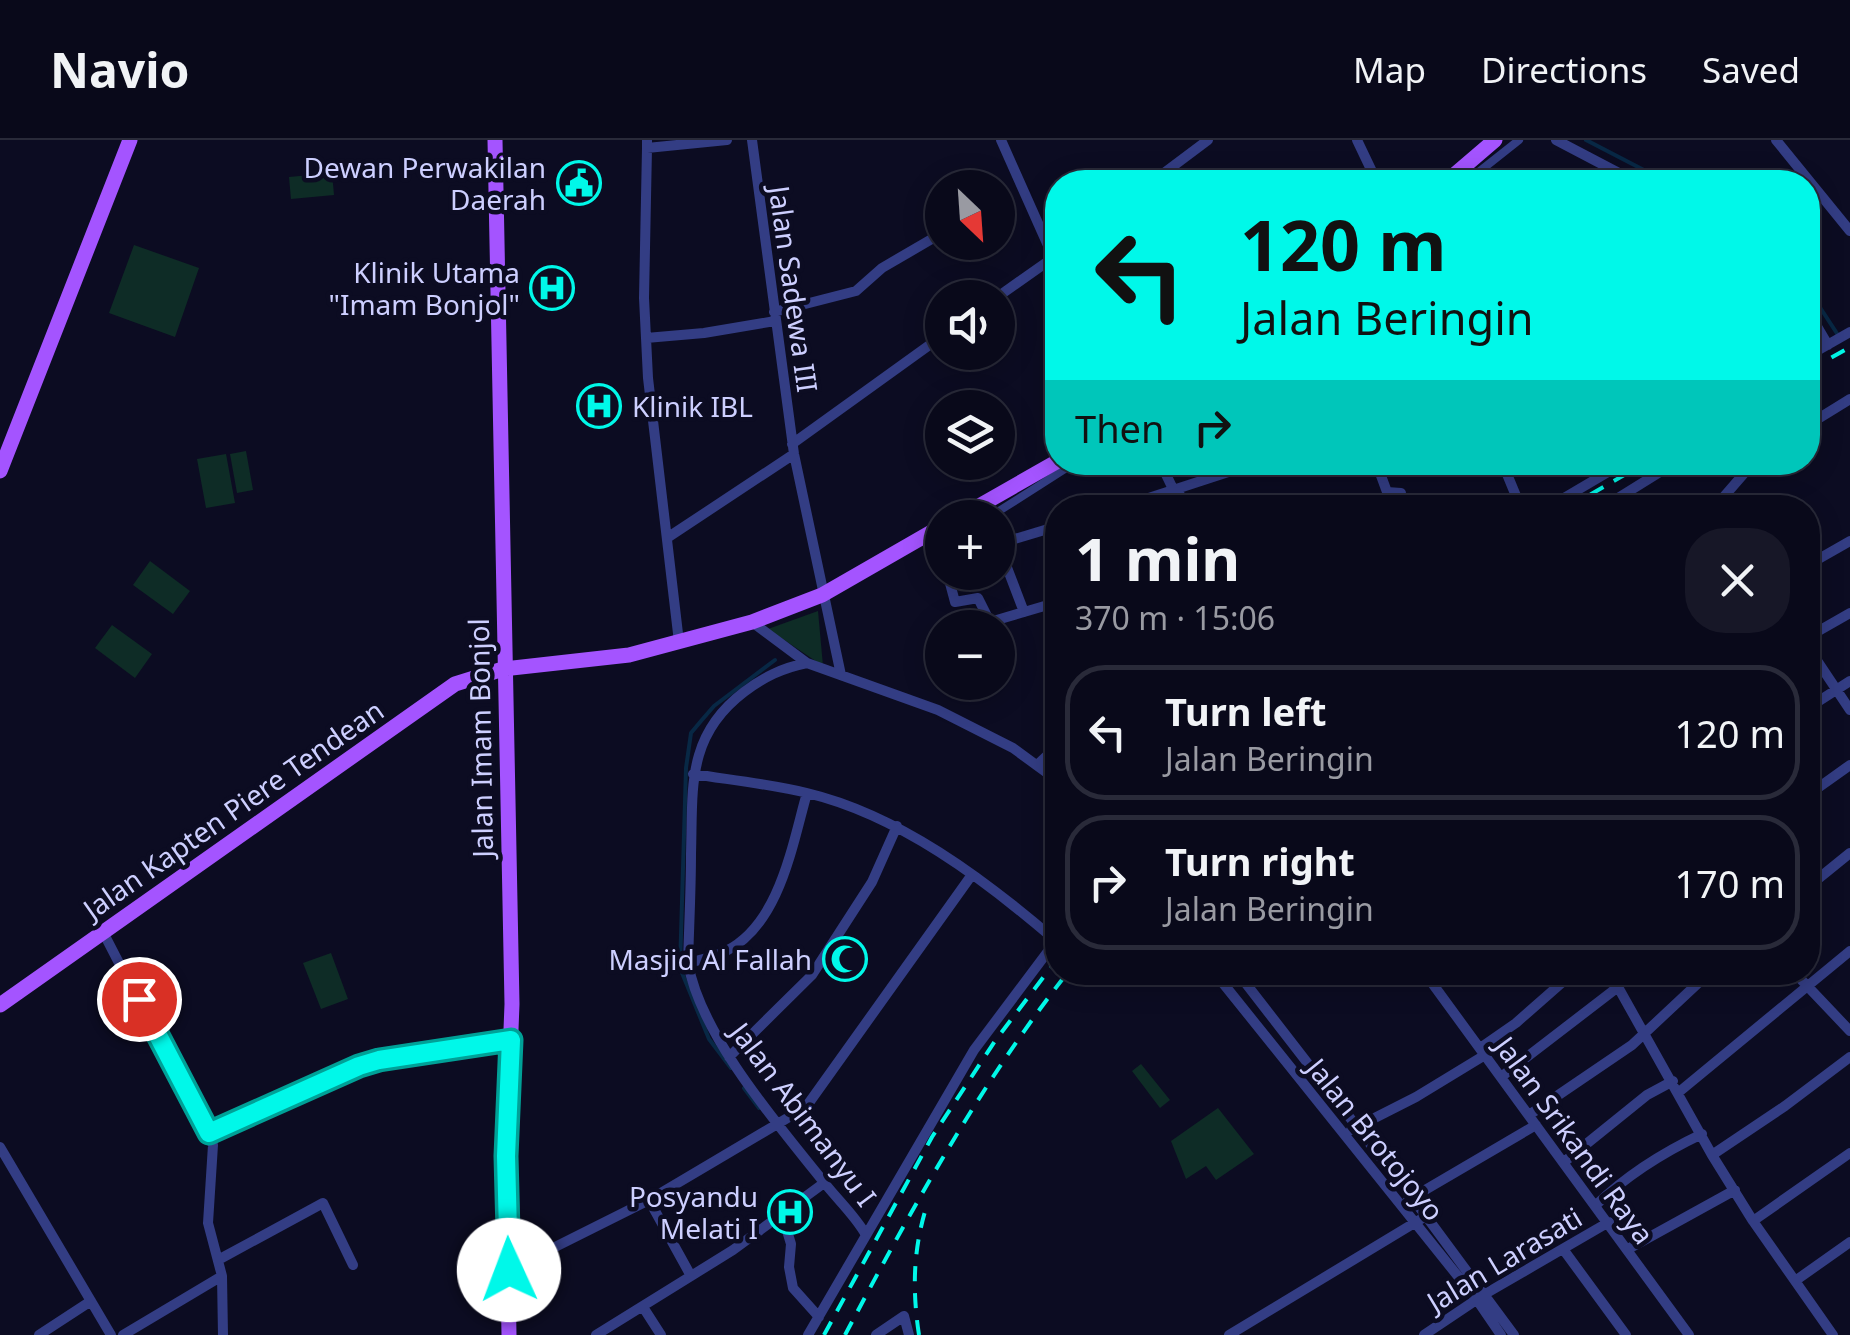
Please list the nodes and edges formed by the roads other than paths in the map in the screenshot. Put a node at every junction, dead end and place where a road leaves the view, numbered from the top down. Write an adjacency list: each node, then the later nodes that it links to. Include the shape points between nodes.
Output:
1 (130, 140): 36 (main road)
2 (495, 140): 72 (main road, Jalan Imam Bonjol)
3 (727, 140): 12 (street)
4 (752, 140): 25 (street, Jalan Sadewa III)
5 (1000, 140): 21 (street)
6 (1208, 140): 13 (street)
7 (1357, 140): 14 (street)
8 (1495, 140): 15 (main road)
9 (1519, 140): 16 (street)
10 (1556, 140): 17 (street)
11 (1776, 140): 18 (street)
12 (647, 144): 28 (street)
13 (1168, 170)
14 (1371, 170)
15 (1460, 170)
16 (1481, 170)
17 (1613, 170)
18 (1800, 170)
19 (1820, 194): 20 (street)
20 (1850, 231)
21 (1045, 236)
22 (925, 243): 25 (street, via 856,291)
23 (1045, 267): 24 (street)
24 (1015, 286)
25 (774, 316): 28 (street); 34 (street, Jalan Sadewa III)
26 (1820, 332): 29 (street)
27 (1847, 334): 29 (street)
28 (646, 338): 56 (street)
29 (1828, 345): 31 (street)
30 (925, 349): 34 (street)
31 (1820, 349)
32 (1850, 399): 33 (street)
33 (1820, 418)
34 (793, 449): 56 (street); 63 (street, Jalan Sadewa III)
35 (1045, 468): 51 (main road)
36 (0, 471)
37 (1056, 475): 52 (street)
38 (1167, 475): 44 (street)
39 (1220, 475): 44 (street)
40 (1381, 475): 45 (street, via 1387,492)
41 (1603, 475): 48 (street)
42 (1655, 475): 49 (street)
43 (1743, 475): 50 (street)
44 (1176, 490): 46 (street); 47 (street)
45 (1401, 492)
46 (1160, 495)
47 (1179, 495)
48 (1570, 495)
49 (1623, 495)
50 (1725, 495)
51 (990, 500)
52 (1015, 501)
53 (1045, 530): 57 (street)
54 (925, 535): 55 (main road, Jalan Kapten Piere Tendean)
55 (921, 537): 58 (street); 63 (main road, Jalan Kapten Piere Tendean)
56 (667, 538): 69 (street)
57 (1015, 539)
58 (925, 540)
59 (1850, 541): 60 (street)
60 (1820, 558)
61 (1015, 588): 65 (street)
62 (951, 590): 65 (street, via 954,602 978,598 990,622)
63 (822, 595): 67 (main road, Jalan Kapten Piere Tendean); 73 (street, Jalan Sadewa III)
64 (1045, 606): 65 (street)
65 (1024, 612)
66 (1850, 614): 68 (street)
67 (752, 622): 69 (main road, Jalan Kapten Piere Tendean); 70 (street)
68 (1820, 630)
69 (679, 642): 72 (main road, Jalan Kapten Piere Tendean, via 608,659)
70 (807, 663): 73 (street); 82 (street, Jalan Abimanyu I, via 773,672 724,708 702,742)
71 (1820, 665): 75 (street)
72 (503, 670): 90 (main road, Jalan Kapten Piere Tendean, via 456,684); 106 (main road, Jalan Imam Bonjol)
73 (841, 675): 79 (street, via 938,710)
74 (1850, 681): 75 (street)
75 (1837, 688): 76 (street); 77 (street)
76 (1820, 700)
77 (1850, 710)
78 (1045, 757): 79 (street)
79 (1037, 764): 81 (street)
80 (1850, 765): 83 (street)
81 (1045, 770)
82 (693, 774): 84 (street); 93 (street, Jalan Abimanyu I)
83 (1820, 786)
84 (807, 792): 85 (street); 93 (street, via 788,863 756,924 724,952)
85 (897, 826): 87 (street); 109 (street, via 872,882 812,975)
86 (1850, 853): 88 (street)
87 (971, 876): 89 (street); 116 (street, via 813,1100)
88 (1820, 877)
89 (1045, 931)
90 (103, 932): 103 (main road, Jalan Kapten Piere Tendean); 118 (street)
91 (1850, 951): 94 (street)
92 (1045, 954): 136 (street, via 974,1050)
93 (688, 963): 109 (street, Jalan Abimanyu I, via 704,1016)
94 (1820, 975)
95 (1224, 985): 111 (street, Jalan Brotojoyo)
96 (1247, 985): 108 (street, Jalan Brotojoyo)
97 (1433, 985): 107 (street, Jalan Srikandi Raya)
98 (1559, 985): 107 (street)
99 (1614, 985): 102 (street)
100 (1696, 985): 105 (street)
101 (1806, 986): 104 (street); 114 (street)
102 (1618, 988): 105 (street); 112 (street)
103 (0, 1005)
104 (1850, 1031)
105 (1644, 1033): 113 (street); 115 (street)
106 (511, 1040): 118 (street, via 369,1062); 142 (main road, Jalan Imam Bonjol)
107 (1482, 1052): 112 (street, Jalan Srikandi Raya); 117 (street, via 1416,1097)
108 (1301, 1055): 111 (street); 117 (street, Jalan Brotojoyo)
109 (730, 1057): 116 (street, Jalan Abimanyu I)
110 (1850, 1057): 123 (street)
111 (1288, 1065): 119 (street, Jalan Brotojoyo)
112 (1501, 1077): 115 (street, Jalan Srikandi Raya)
113 (1673, 1080): 114 (street); 124 (street)
114 (1679, 1092): 120 (street)
115 (1532, 1120): 124 (street, Jalan Srikandi Raya); 127 (street)
116 (780, 1125): 125 (street, Jalan Abimanyu I); 128 (street)
117 (1356, 1126): 119 (street); 127 (street, Jalan Brotojoyo)
118 (209, 1133): 140 (street, via 214,1158 208,1223)
119 (1344, 1134): 129 (street, Jalan Brotojoyo)
120 (1702, 1134): 123 (street); 130 (street, via 1654,1160)
121 (0, 1147): 147 (street)
122 (1850, 1153): 133 (street)
123 (1712, 1155): 126 (street)
124 (1564, 1162): 130 (street, Jalan Srikandi Raya)
125 (824, 1183): 131 (street); 136 (street, Jalan Abimanyu I)
126 (1734, 1190): 133 (street); 139 (street)
127 (1412, 1197): 129 (street); 132 (street, Jalan Brotojoyo)
128 (650, 1200): 142 (street); 144 (street)
129 (1401, 1205): 135 (street, Jalan Brotojoyo)
130 (1596, 1205): 134 (street, Jalan Srikandi Raya)
131 (782, 1214): 144 (street); 149 (street, via 793,1288)
132 (1426, 1216): 135 (street); 146 (street, Jalan Brotojoyo)
133 (1753, 1221): 145 (street)
134 (1609, 1222): 138 (street, Jalan Larasati); 139 (street, Jalan Srikandi Raya)
135 (1415, 1223): 146 (street, Jalan Brotojoyo); 161 (street)
136 (866, 1235): 149 (street)
137 (1850, 1242): 145 (street)
138 (1564, 1249): 146 (street, Jalan Larasati); 165 (street)
139 (1628, 1249): 166 (street, Jalan Srikandi Raya)
140 (218, 1260): 141 (street, via 323,1203); 143 (street)
141 (354, 1265)
142 (509, 1270): 155 (main road, Jalan Imam Bonjol)
143 (222, 1276): 153 (street); 154 (street)
144 (691, 1276): 148 (street)
145 (1795, 1280): 150 (street)
146 (1481, 1297): 162 (street, Jalan Larasati); 163 (street, Jalan Brotojoyo); 164 (street, Jalan Brotojoyo)
147 (91, 1300): 151 (street); 152 (street)
148 (643, 1307): 156 (street); 157 (street)
149 (819, 1317): 158 (street)
150 (1829, 1334)
151 (39, 1335)
152 (111, 1335)
153 (123, 1335)
154 (224, 1335)
155 (509, 1335)
156 (596, 1335)
157 (661, 1335)
158 (808, 1335)
159 (876, 1335): 160 (street, via 904,1316)
160 (909, 1335)
161 (1229, 1335)
162 (1424, 1335)
163 (1501, 1335)
164 (1514, 1335)
165 (1626, 1335)
166 (1688, 1335)

